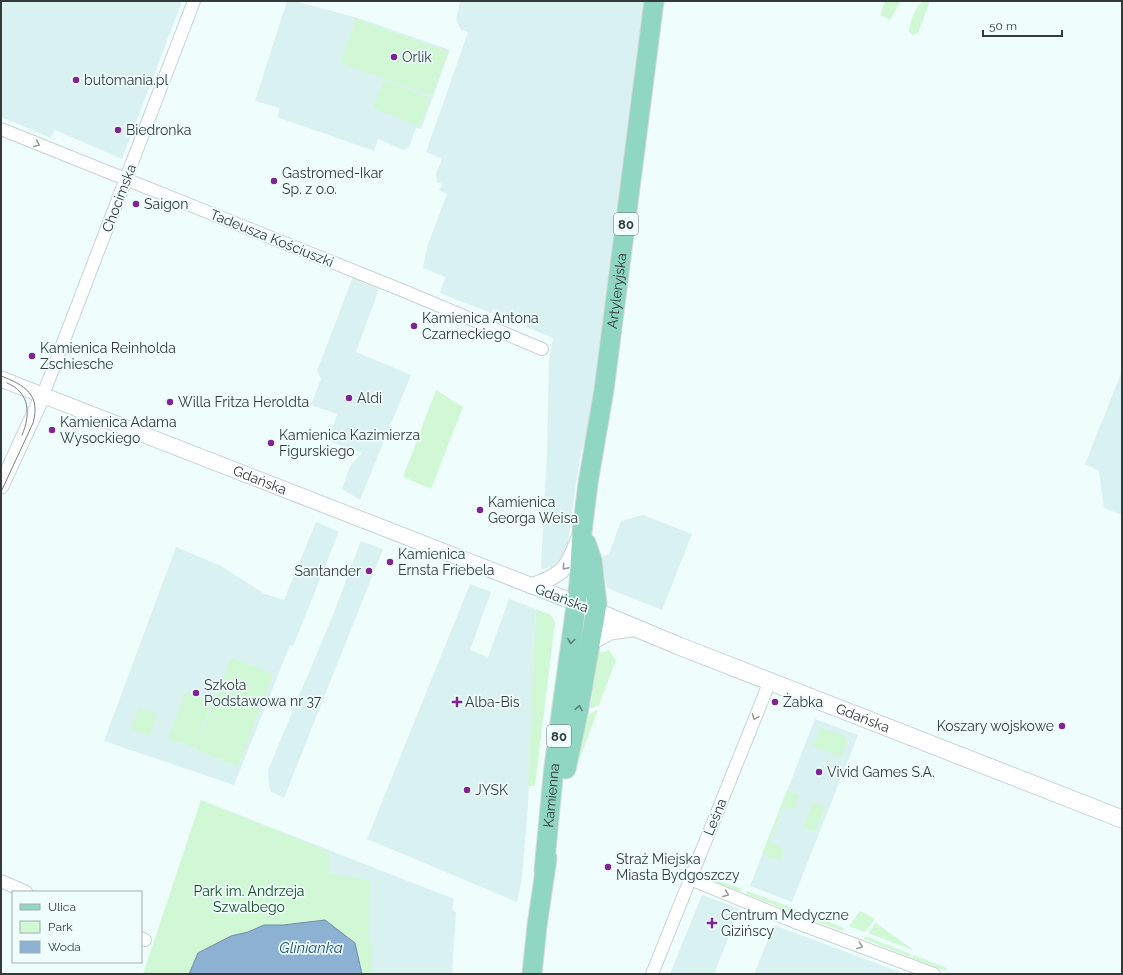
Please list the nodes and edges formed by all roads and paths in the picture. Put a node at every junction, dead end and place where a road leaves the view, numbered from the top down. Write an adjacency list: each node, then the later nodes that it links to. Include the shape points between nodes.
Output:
1 (194, 1): 4 (street, Chocimska)
2 (654, 1): 9 (main road, Artyleryjska / 80, via 604,390)
3 (1, 129): 4 (street, Tadeusza Kościuszki, one-way to 4)
4 (127, 179): 5 (street, Tadeusza Kościuszki); 7 (street, Chocimska)
5 (542, 349)
6 (1, 378): 7 (street, Gdańska)
7 (43, 395): 8 (street); 10 (street, Gdańska)
8 (1, 486)
9 (582, 532): 10 (street, one-way to 10, via 566,567 551,578); 11 (main road, Artyleryjska / 80); 12 (main road, Artyleryjska / 80, via 592,560)
10 (531, 586): 11 (street, Gdańska)
11 (576, 603): 12 (main road, Gdańska); 17 (main road, Kamienna / 80, one-way to 17, via 554,767)
12 (596, 610): 13 (main road, Gdańska); 14 (main road, Kamienna / 80)
13 (634, 628): 14 (main road, via 610,631); 15 (main road, Gdańska)
14 (590, 642): 17 (main road, Kamienna / 80, one-way to 14, via 578,713)
15 (770, 681): 16 (main road, Gdańska); 18 (street, Leśna, one-way to 18)
16 (1122, 819)
17 (544, 870): 21 (main road, Kamienna / 80)
18 (690, 879): 22 (street, Leśna); 23 (street, one-way to 23, via 800,924)
19 (1, 881): 20 (street)
20 (24, 891)
21 (532, 974)
22 (652, 974)
23 (934, 974)

